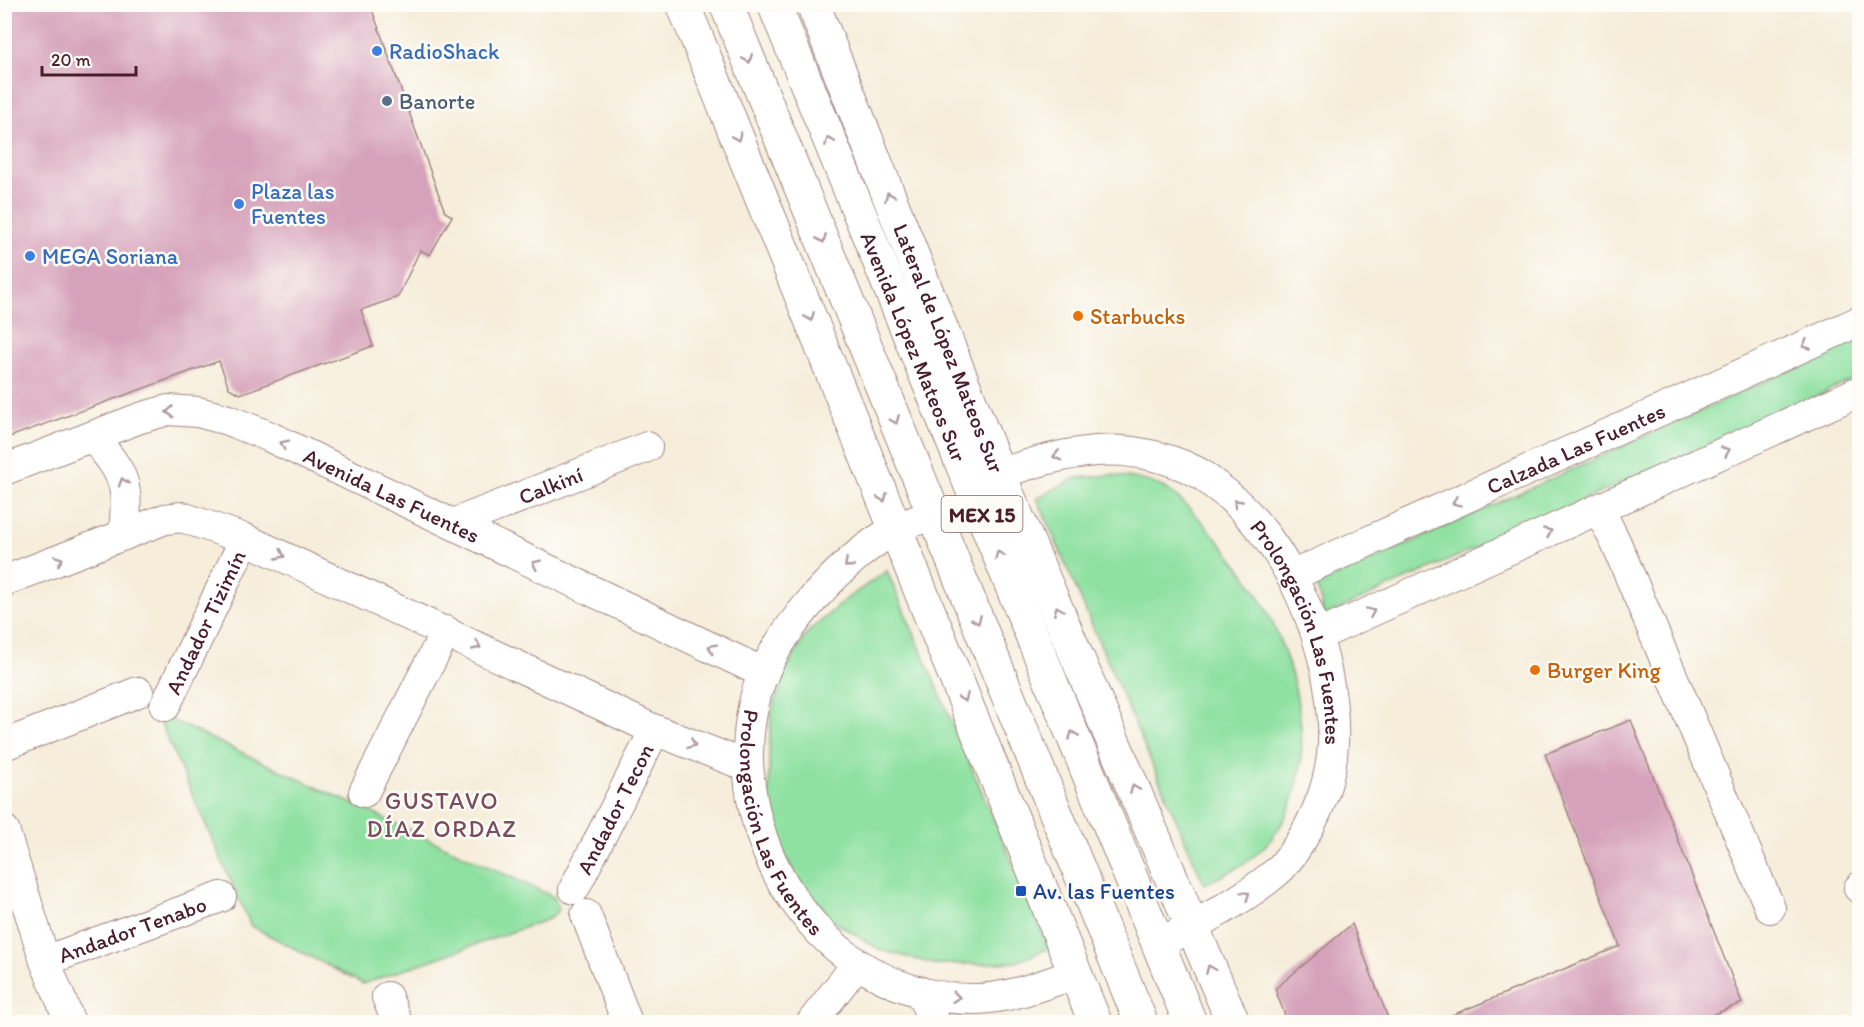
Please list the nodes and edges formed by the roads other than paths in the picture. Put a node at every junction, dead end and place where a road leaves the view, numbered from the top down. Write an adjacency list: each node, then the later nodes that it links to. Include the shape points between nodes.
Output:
1 (683, 4): 14 (main road, one-way to 14)
2 (726, 4): 12 (main road, Avenida López Mateos Sur / MEX 15, one-way to 12)
3 (774, 4): 32 (main road, Avenida López Mateos Sur / MEX 15, one-way to 3)
4 (813, 4): 10 (main road, Lateral de López Mateos Sur, one-way to 4)
5 (1860, 321): 17 (street, Calzada Las Fuentes, one-way to 17)
6 (1860, 391): 11 (street, one-way to 6)
7 (93, 437): 9 (street, Avenida Las Fuentes); 13 (street, Avenida Las Fuentes, one-way to 7, via 268,436 198,412 168,410); 15 (street, one-way to 7, via 124,482)
8 (647, 447): 13 (street, Calkiní)
9 (4, 470)
10 (999, 474): 17 (street, Prolongación Las Fuentes, one-way to 10, via 1262,530 1232,497 1194,470 1162,458 1128,451 1085,451 1042,459); 31 (main road, Lateral de López Mateos Sur, one-way to 10)
11 (1599, 509): 20 (street, one-way to 11); 30 (street)
12 (934, 514): 14 (street, Prolongación Las Fuentes); 42 (main road, Avenida López Mateos Sur / MEX 15, one-way to 42)
13 (453, 524): 21 (street, Avenida Las Fuentes, one-way to 13)
14 (895, 529): 21 (street, Prolongación Las Fuentes, one-way to 21, via 824,586 798,617); 35 (main road, one-way to 35)
15 (124, 535): 16 (street, via 165,519 182,517); 18 (street, one-way to 15)
16 (245, 539): 19 (street, one-way to 19); 23 (street, Andador Tizimín)
17 (1291, 576): 20 (street, Prolongación Las Fuentes)
18 (4, 581)
19 (446, 631): 24 (street, one-way to 24); 27 (street)
20 (1317, 636): 31 (street, Prolongación Las Fuentes, one-way to 20, via 1244,897 1280,869 1306,833 1325,790 1333,745 1329,679)
21 (764, 673): 26 (street, Prolongación Las Fuentes, via 749,727)
22 (138, 692): 25 (street)
23 (165, 706)
24 (655, 730): 26 (street, one-way to 26); 38 (street, Andador Tecon, via 580,902)
25 (4, 745)
26 (747, 766): 34 (street, Prolongación Las Fuentes, via 755,815 770,858 794,903 824,937)
27 (364, 792)
28 (4, 830): 33 (street)
29 (221, 897): 33 (street, Andador Tenabo)
30 (1770, 908)
31 (1192, 926): 32 (street, Prolongación Las Fuentes); 44 (main road, Lateral de López Mateos Sur, one-way to 31)
32 (1158, 944): 43 (main road, Avenida López Mateos Sur / MEX 15)
33 (45, 961): 37 (street)
34 (856, 964): 36 (street, Prolongación Las Fuentes); 39 (street)
35 (1076, 974): 36 (street, Prolongación Las Fuentes, one-way to 35, via 977,999 1010,994); 41 (main road)
36 (919, 991): 40 (street)
37 (70, 1023)
38 (627, 1023)
39 (812, 1023)
40 (935, 1023)
41 (1095, 1023)
42 (1141, 1023)
43 (1190, 1023)
44 (1233, 1023)

